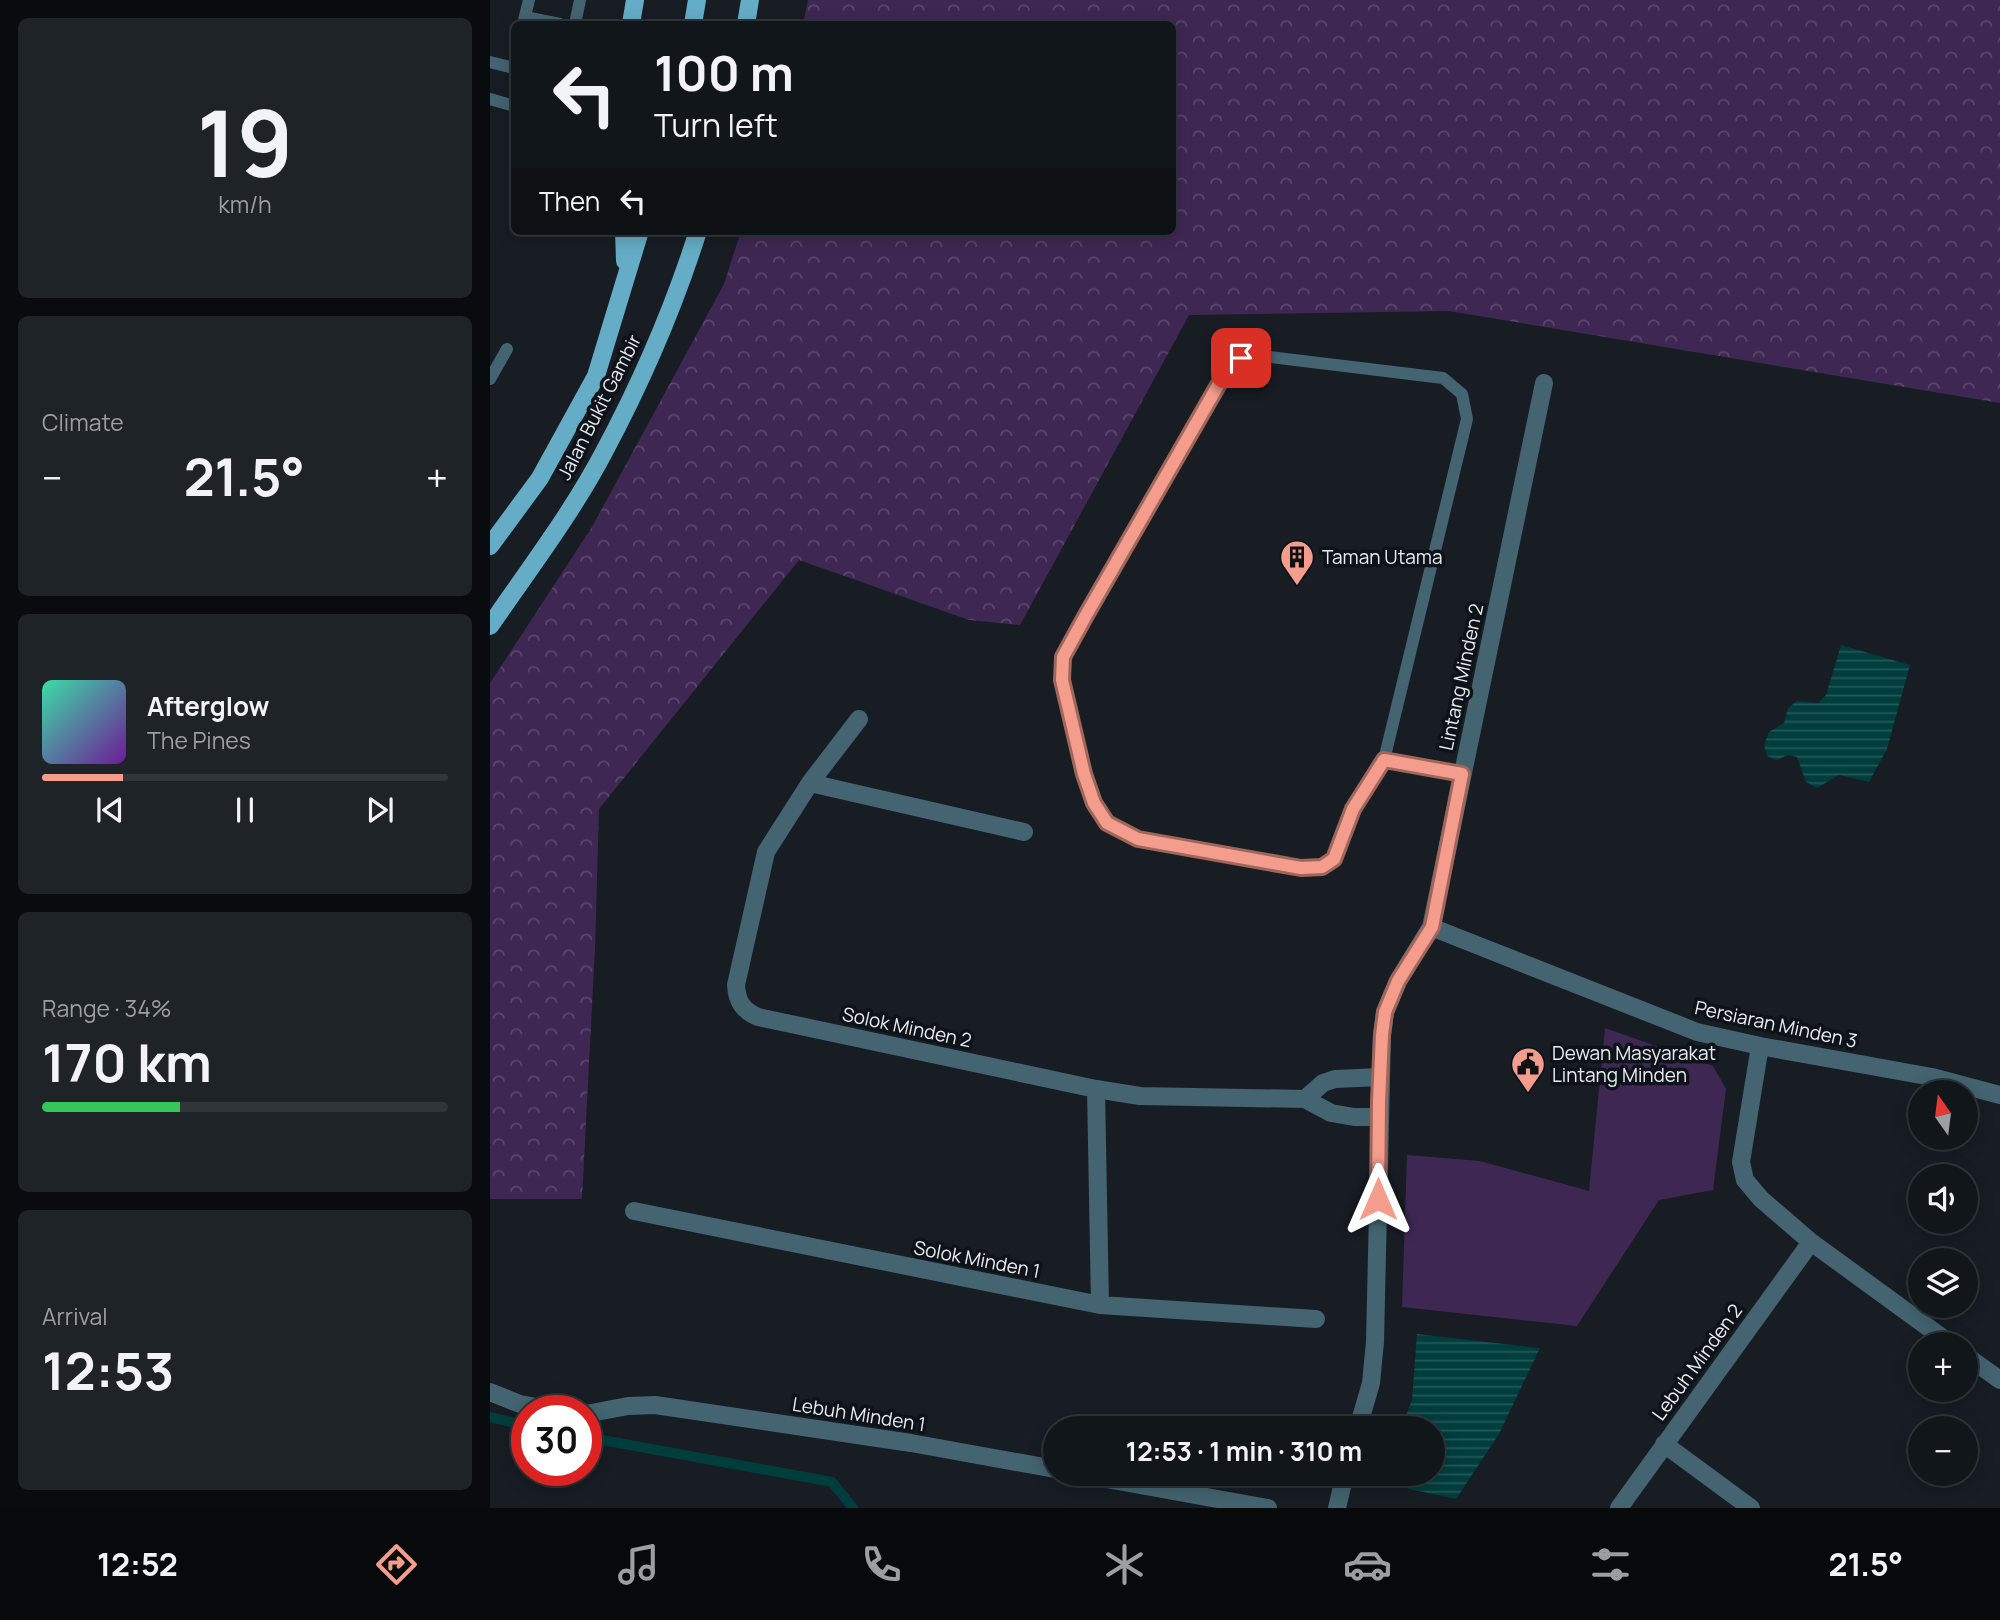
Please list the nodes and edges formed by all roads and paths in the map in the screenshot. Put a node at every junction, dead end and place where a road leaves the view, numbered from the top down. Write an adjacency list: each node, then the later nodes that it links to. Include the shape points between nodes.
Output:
1 (528, 0): 5 (lane)
2 (580, 0): 6 (lane)
3 (635, 0): 7 (main road)
4 (750, 0): 8 (main road)
5 (524, 21)
6 (576, 21)
7 (632, 21)
8 (746, 21)
9 (490, 62): 10 (lane)
10 (511, 67)
11 (490, 99): 12 (lane)
12 (511, 105)
13 (624, 235): 16 (main road)
14 (639, 235): 16 (main road, Jalan Bukit Gambir)
15 (697, 235): 21 (main road, Jalan Bukit Gambir, via 648,365 603,454)
16 (625, 282): 20 (main road, Jalan Bukit Gambir, via 596,376 540,478)
17 (507, 349): 18 (lane)
18 (490, 379)
19 (1544, 383): 24 (street, Lintang Minden 2)
20 (490, 546)
21 (490, 626)
22 (859, 719): 25 (street, Solok Minden 2)
23 (1384, 760): 23 (lane, via 1353,809 1334,859 1322,867 1301,868 1138,839 1107,823 1094,803 1062,680 1063,657 1228,368 1241,358 1254,355 1443,378 1461,394 1467,419); 24 (lane)
24 (1462, 774): 27 (street, Lintang Minden 2)
25 (810, 783): 26 (street); 30 (street, Solok Minden 2, via 766,852 739,966 736,996 740,1005 758,1017)
26 (1024, 832)
27 (1432, 927): 28 (street, Persiaran Minden 3, via 1697,1032); 29 (street, Lintang Minden 2, via 1398,981 1385,1012)
28 (1760, 1046): 31 (street, Persiaran Minden 3, via 1932,1077); 35 (street, via 1741,1162 1745,1180)
29 (1380, 1077): 32 (street, via 1335,1079 1323,1083); 33 (street, Lintang Minden 2)
30 (1096, 1088): 32 (street, Solok Minden 2, via 1140,1096); 36 (street)
31 (2000, 1095)
32 (1306, 1099): 33 (street, Solok Minden 2, via 1331,1113)
33 (1379, 1117): 44 (street, Lintang Minden 2, via 1375,1342)
34 (634, 1211): 36 (street, Solok Minden 1)
35 (1811, 1242): 38 (street); 45 (street, Lebuh Minden 2)
36 (1100, 1305): 37 (street, Solok Minden 1)
37 (1316, 1319)
38 (1935, 1332)
39 (1978, 1364): 40 (street)
40 (2000, 1380)
41 (490, 1392): 42 (street)
42 (511, 1400)
43 (602, 1411): 46 (street, Lebuh Minden 1, via 655,1405)
44 (1361, 1416)
45 (1664, 1444): 52 (street, Lebuh Minden 2); 53 (street)
46 (1043, 1467)
47 (1138, 1486): 49 (street)
48 (1342, 1486): 51 (street)
49 (1227, 1504): 50 (street)
50 (1268, 1508)
51 (1337, 1508)
52 (1619, 1508)
53 (1751, 1508)

